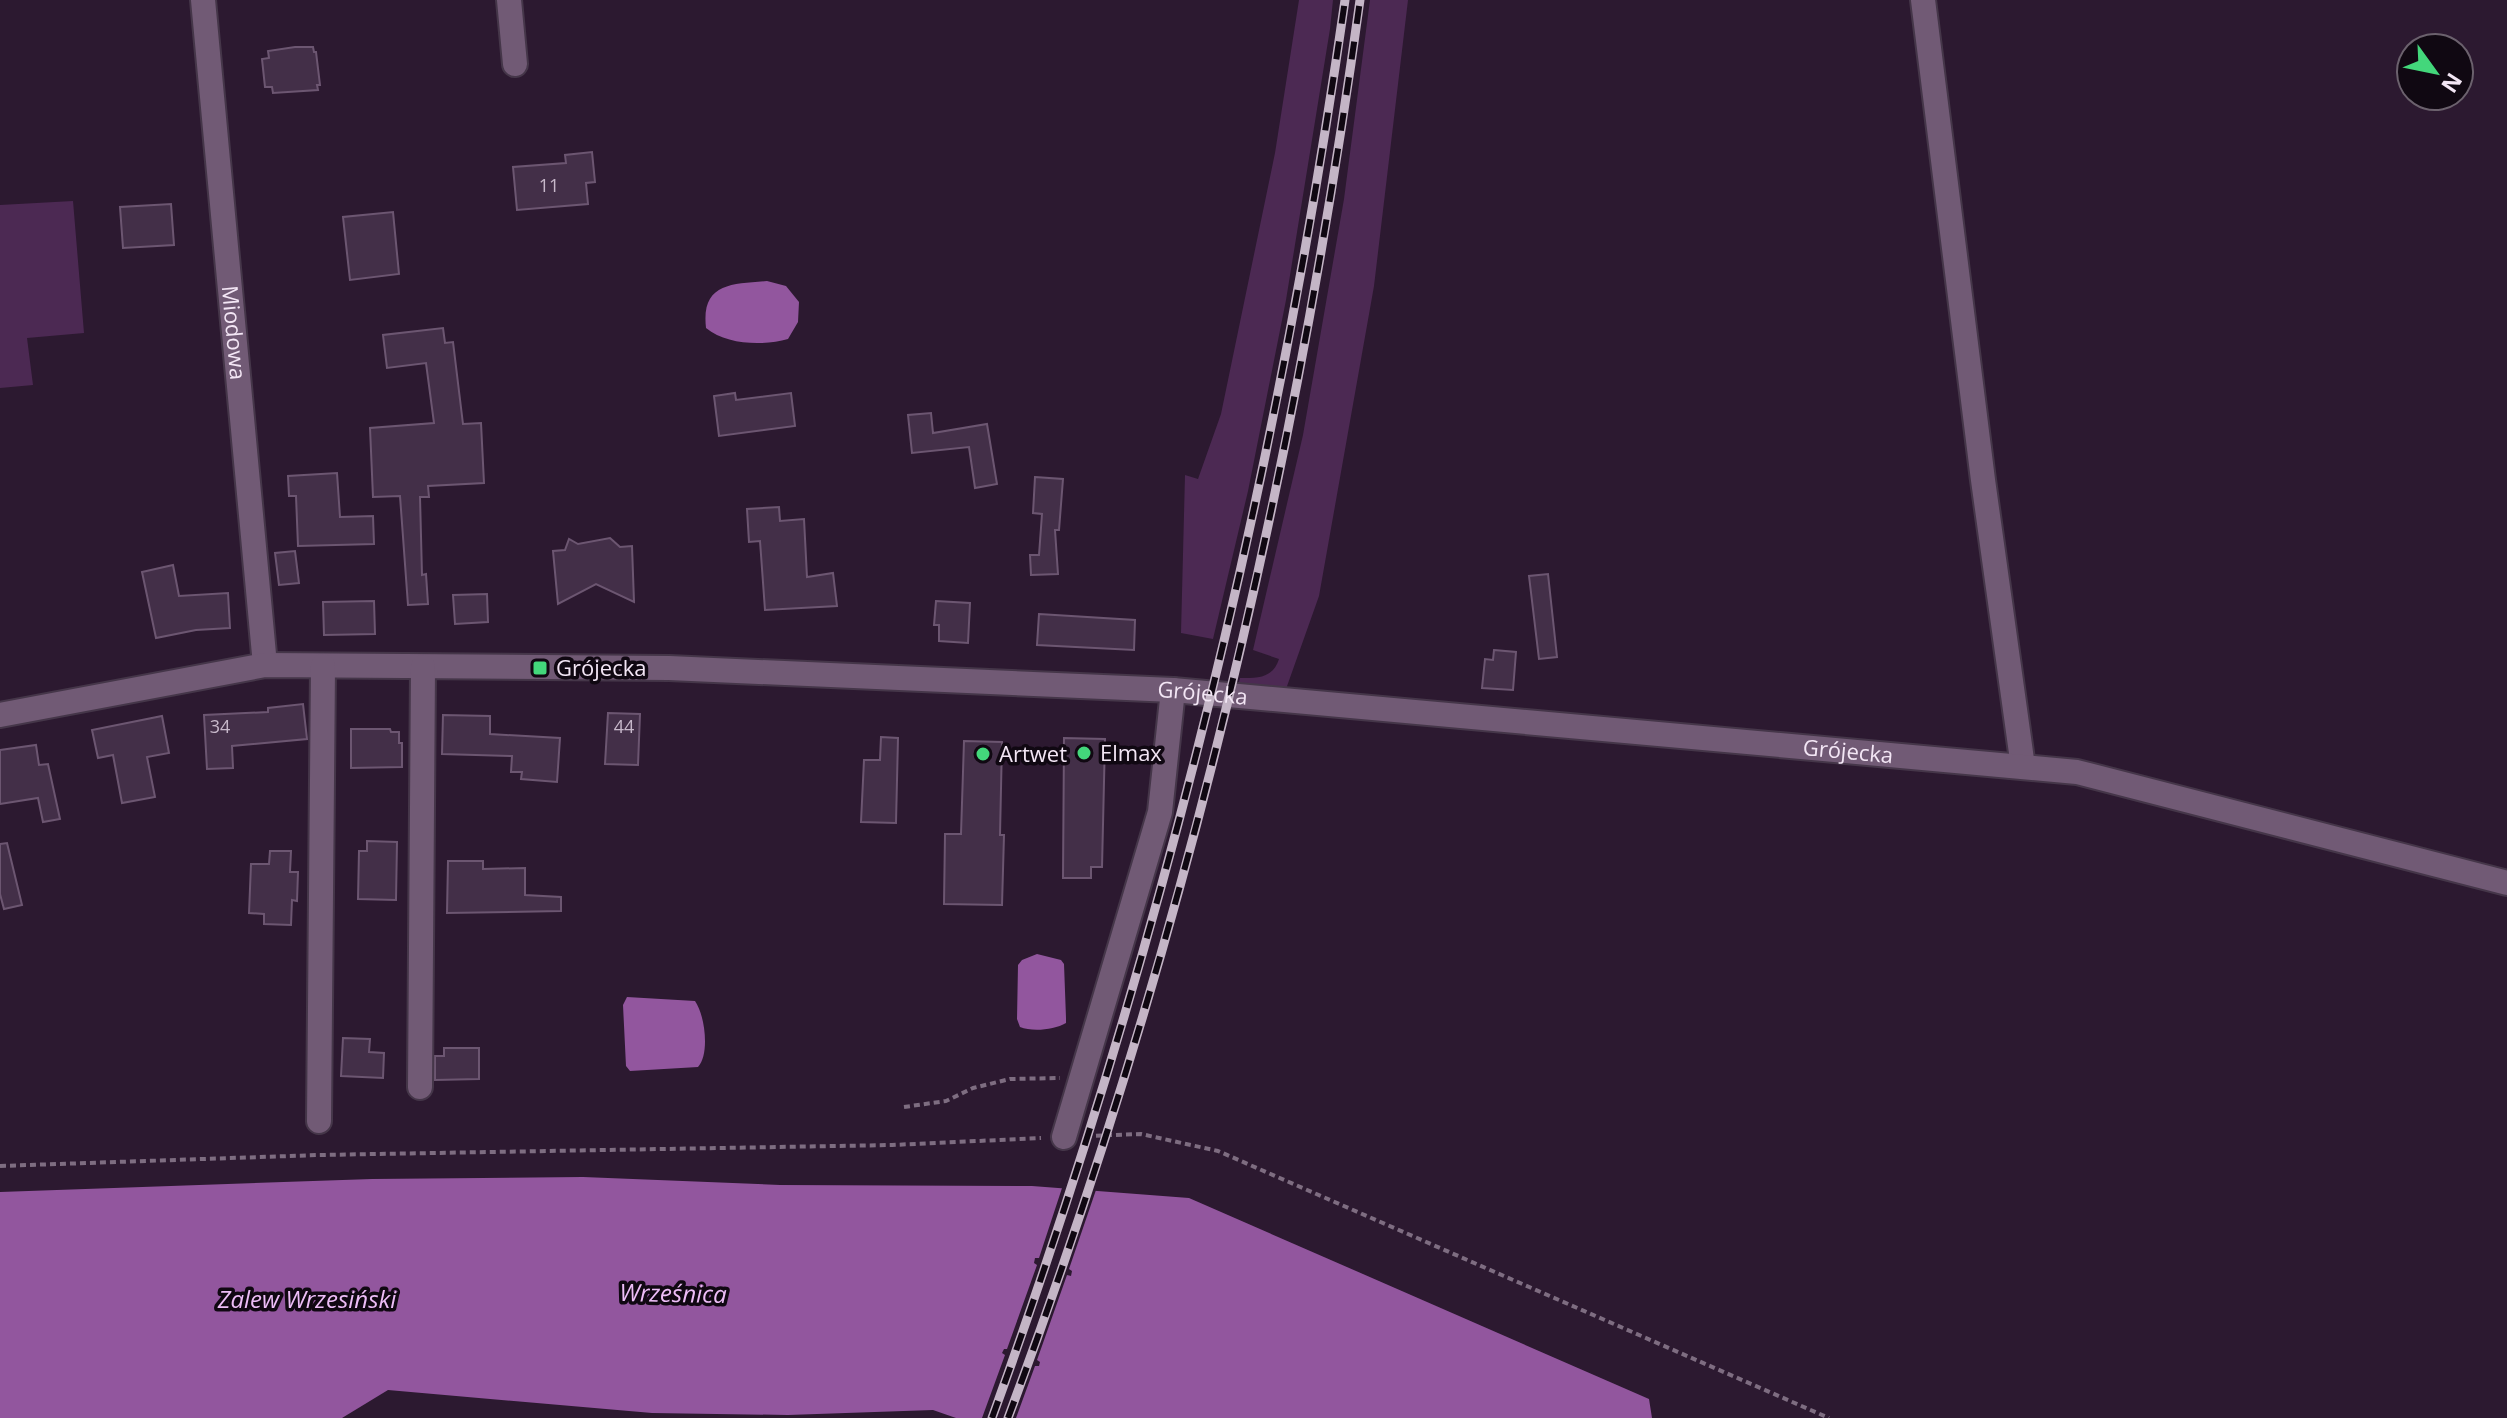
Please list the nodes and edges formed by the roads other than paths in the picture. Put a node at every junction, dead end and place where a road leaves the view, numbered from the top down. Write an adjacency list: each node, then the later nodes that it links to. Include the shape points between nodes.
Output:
1 (203, 0): 5 (street, Miodowa)
2 (509, 0): 4 (street)
3 (1923, 0): 10 (street)
4 (515, 64)
5 (265, 665): 6 (street, Grójecka); 9 (street, Grójecka)
6 (323, 666): 7 (street, Grójecka); 13 (street)
7 (423, 667): 8 (street, Grójecka, via 669,668); 12 (street)
8 (1173, 690): 10 (street, Grójecka); 14 (street, via 1160,812)
9 (0, 715)
10 (2023, 767): 11 (street, Grójecka, via 2077,772)
11 (2507, 883)
12 (420, 1087)
13 (319, 1121)
14 (1064, 1137)

